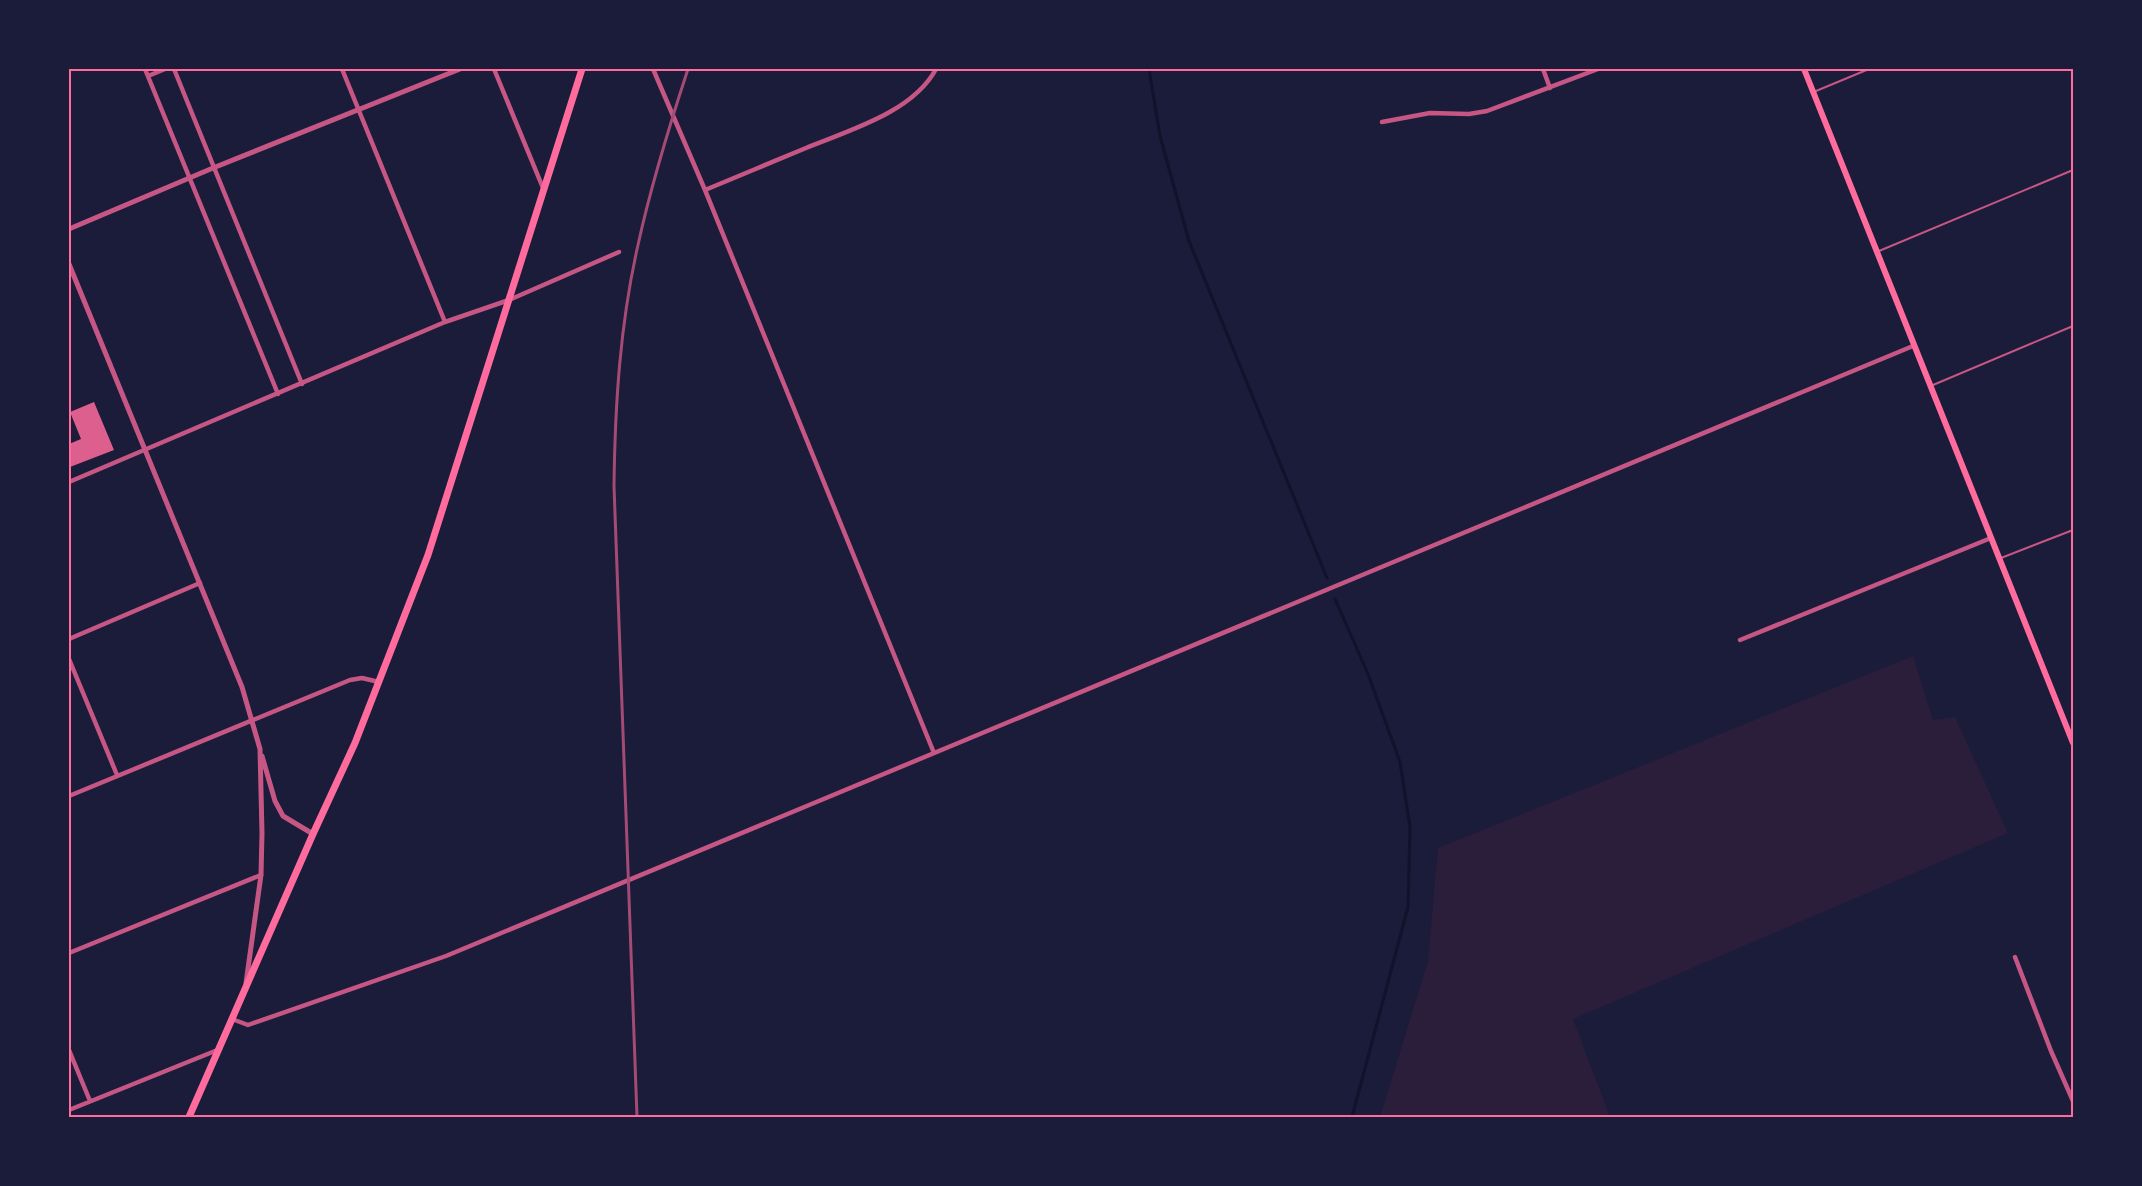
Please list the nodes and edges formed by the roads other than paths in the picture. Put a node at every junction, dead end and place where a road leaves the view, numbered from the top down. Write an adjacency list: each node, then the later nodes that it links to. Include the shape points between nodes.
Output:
1 (145, 69): 14 (street)
2 (165, 69): 14 (street)
3 (174, 69): 19 (street)
4 (342, 69): 17 (street)
5 (460, 69): 17 (street)
6 (494, 69): 22 (street)
7 (582, 69): 22 (main road)
8 (653, 69): 23 (street)
9 (936, 69): 23 (street, via 920,90 884,115)
10 (1543, 69): 15 (street)
11 (1598, 69): 15 (street)
12 (1804, 69): 16 (main road)
13 (1869, 69): 16 (lane)
14 (148, 76): 21 (street)
15 (1550, 88): 18 (street, via 1487,111 1430,113)
16 (1813, 93): 26 (main road)
17 (359, 110): 19 (street); 29 (street)
18 (1382, 122)
19 (213, 168): 21 (street); 32 (street)
20 (2073, 170): 26 (lane)
21 (190, 178): 24 (street); 34 (street)
22 (543, 188): 28 (main road)
23 (705, 190): 48 (street)
24 (69, 229)
25 (619, 252): 28 (street)
26 (1876, 252): 31 (main road)
27 (69, 264): 35 (street)
28 (509, 300): 29 (street); 44 (main road, via 428,555)
29 (445, 322): 32 (street)
30 (2073, 326): 33 (lane)
31 (1914, 346): 33 (main road); 48 (street)
32 (302, 384): 34 (street)
33 (1930, 386): 38 (main road)
34 (278, 394): 35 (street)
35 (146, 450): 36 (street); 40 (street)
36 (69, 482)
37 (2073, 530): 39 (lane)
38 (1990, 538): 39 (main road); 42 (street)
39 (1999, 560): 46 (main road)
40 (201, 583): 41 (street); 45 (street)
41 (69, 639)
42 (1740, 640)
43 (69, 659): 49 (street)
44 (379, 682): 45 (street, via 350,680); 51 (main road)
45 (253, 719): 47 (street); 49 (street)
46 (2073, 743)
47 (260, 749): 51 (street, via 283,816); 52 (street)
48 (934, 753): 56 (street, via 446,956 248,1025)
49 (117, 775): 50 (street)
50 (69, 796)
51 (313, 834): 55 (main road)
52 (261, 875): 53 (street); 55 (street)
53 (69, 953)
54 (2015, 957): 60 (street)
55 (246, 986): 56 (main road)
56 (232, 1019): 57 (main road)
57 (220, 1049): 59 (street); 62 (main road)
58 (69, 1050): 59 (street)
59 (90, 1101): 61 (street)
60 (2073, 1101)
61 (69, 1110)
62 (189, 1117)

